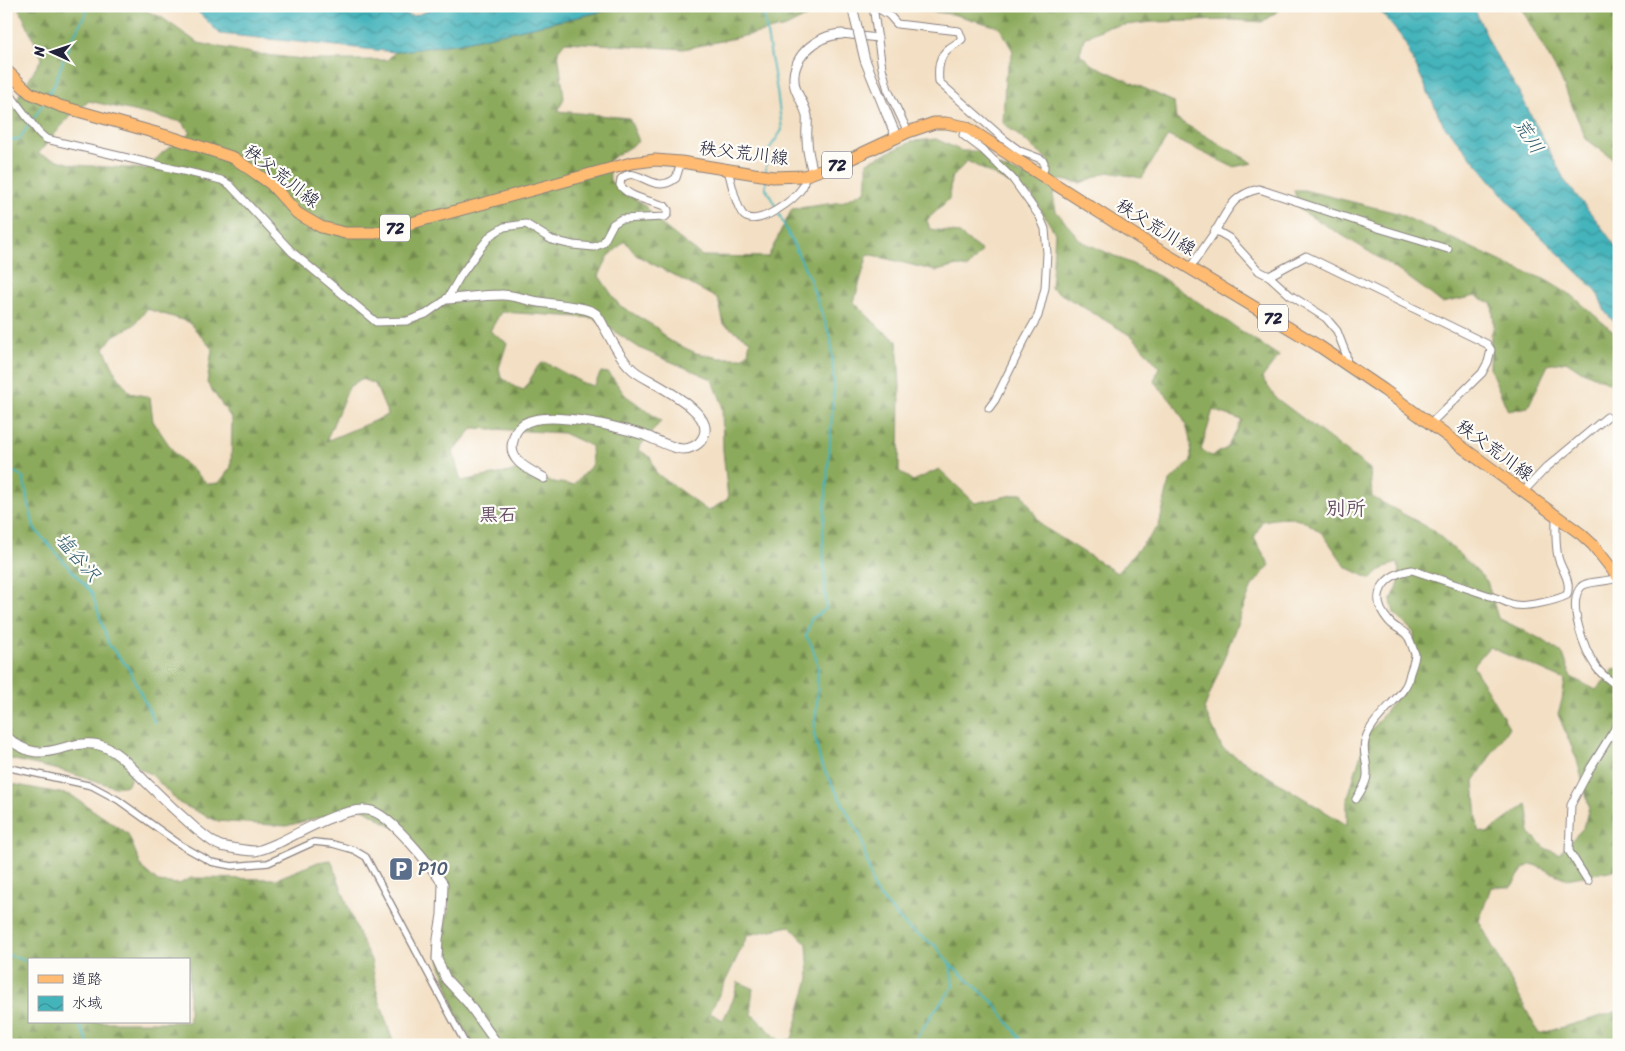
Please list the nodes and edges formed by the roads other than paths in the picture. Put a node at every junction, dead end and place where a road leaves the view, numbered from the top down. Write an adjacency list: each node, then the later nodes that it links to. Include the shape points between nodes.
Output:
1 (852, 6): 9 (street, bridge, via 865,60)
2 (874, 6): 4 (street); 13 (street, via 897,24 960,31 962,38 945,51 940,61 940,82 1005,140 1020,151 1041,159 1044,162)
3 (842, 34): 4 (street); 12 (street, via 827,36 813,43 797,65 795,89 807,116)
4 (878, 38): 8 (street, via 888,90)
5 (6, 70): 10 (main road, 秩父荒川線 / 72, via 30,93 60,106 234,158 271,184 297,213 321,227 345,233 375,233 631,163 655,160)
6 (6, 89): 18 (street, via 46,139 221,180 230,185 292,252 376,322 407,321 426,314)
7 (966, 127): 8 (main road, 秩父荒川線 / 72, via 934,123); 13 (main road, 秩父荒川線 / 72); 20 (street, via 963,135 1012,178 1040,217 1045,229 1047,253 1038,316)
8 (908, 132): 9 (main road, 秩父荒川線 / 72)
9 (897, 138): 12 (main road, 秩父荒川線 / 72)
10 (682, 162): 11 (main road, 秩父荒川線 / 72); 18 (street, via 676,178 666,185 632,174 621,179 620,185 632,194 665,206 668,210 665,217 621,219 613,224 603,243 594,247 552,240 526,224 504,227 479,250)
11 (728, 170): 12 (main road, 秩父荒川線 / 72, via 773,178); 12 (street, via 740,212 752,219 771,215 801,189)
12 (808, 175)
13 (1041, 175): 16 (main road, 秩父荒川線 / 72)
14 (1216, 230): 15 (street, via 1236,199 1259,189); 16 (street); 17 (street, via 1229,238 1259,271)
15 (1448, 249)
16 (1190, 268): 19 (main road, 秩父荒川線 / 72)
17 (1269, 276): 19 (street, via 1290,296 1326,318 1337,331); 22 (street, via 1306,256 1487,344 1491,350 1482,373)
18 (447, 299): 23 (street, via 502,294 596,314 626,363 693,409 705,424 704,437 700,442 682,449 626,430 580,420 524,423 515,431 514,455 520,464)
19 (1347, 365): 22 (main road, 秩父荒川線 / 72)
20 (989, 408)
21 (1607, 417): 24 (street, via 1546,468)
22 (1430, 424): 24 (main road, 秩父荒川線 / 72)
23 (544, 478)
24 (1523, 492): 25 (main road, 秩父荒川線 / 72)
25 (1556, 516): 26 (main road, 秩父荒川線 / 72, via 1593,545); 31 (street, via 1555,537 1569,588 1567,595 1560,598 1512,605 1412,570 1399,572 1380,588 1378,601 1382,611 1389,622 1409,636 1415,654 1406,686 1369,730 1364,743 1368,775)
26 (1618, 577): 27 (street, via 1580,588 1576,618 1596,667)
27 (1619, 688)
28 (1619, 722): 32 (street, via 1571,805 1569,851)
29 (6, 736): 34 (street, via 28,750 53,752 87,744 100,745 116,753 203,834 219,845 233,848 256,851 347,812 359,809 374,812 405,838 444,884 438,959 446,979)
30 (6, 767): 33 (street, via 92,786 211,862 232,866 268,863 314,842 354,850 366,857)
31 (1356, 799)
32 (1588, 881)
33 (466, 1045)
34 (498, 1045)

